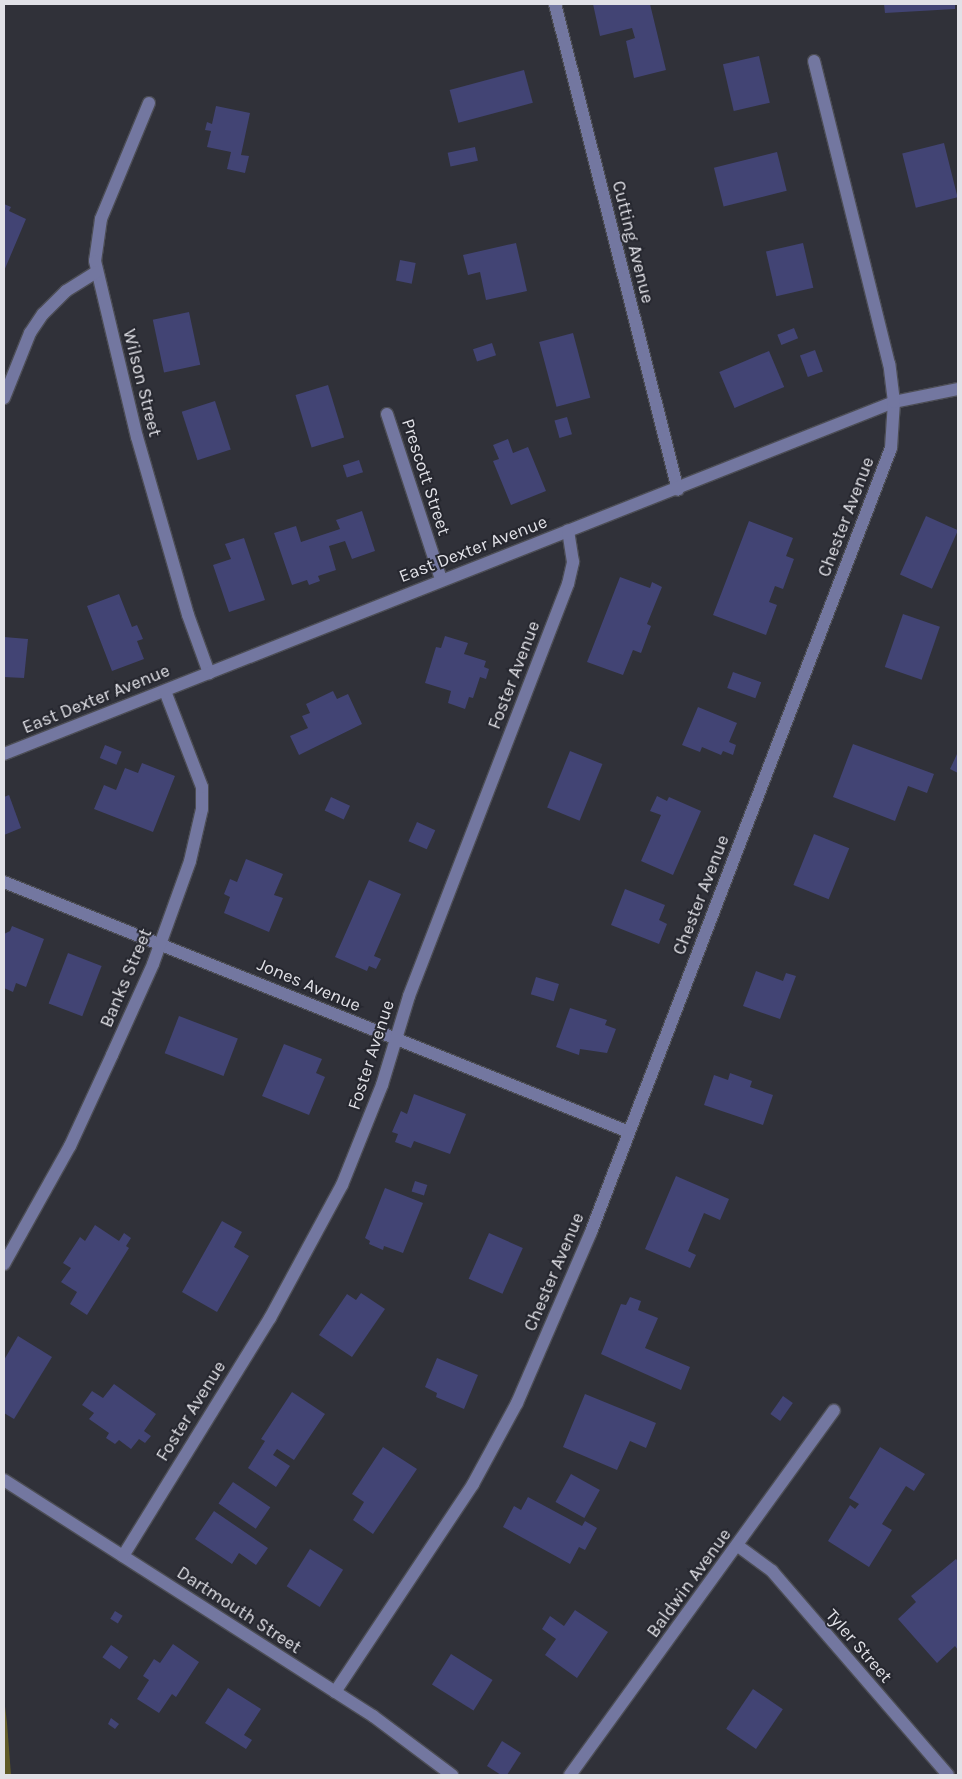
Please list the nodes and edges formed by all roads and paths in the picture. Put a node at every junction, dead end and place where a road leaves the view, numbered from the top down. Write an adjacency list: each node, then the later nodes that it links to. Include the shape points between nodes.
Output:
1 (555, 4): 9 (street, Cutting Avenue)
2 (814, 61): 7 (street, Chester Avenue, via 889,364)
3 (150, 102): 4 (street, Wilson Street, via 101,220 96,241)
4 (96, 272): 6 (street, via 66,291 43,314 30,333); 12 (street, Wilson Street, via 137,437 188,615)
5 (958, 389): 7 (street, East Dexter Avenue)
6 (4, 398)
7 (894, 402): 9 (street, East Dexter Avenue); 18 (street, Chester Avenue, via 894,432 886,460)
8 (387, 414): 11 (street, Prescott Street)
9 (678, 490): 10 (street, East Dexter Avenue)
10 (568, 530): 11 (street, East Dexter Avenue); 17 (street, Foster Avenue, via 572,562 568,584 409,996)
11 (441, 579): 12 (street, East Dexter Avenue)
12 (209, 673): 13 (street, East Dexter Avenue)
13 (165, 691): 14 (street, East Dexter Avenue); 16 (street, Banks Street, via 199,776 202,800 190,861)
14 (4, 754)
15 (4, 882): 16 (street, Jones Avenue)
16 (161, 943): 17 (street, Jones Avenue); 19 (street, Banks Street, via 70,1146)
17 (396, 1040): 18 (street, Jones Avenue); 23 (street, Foster Avenue, via 372,1113 326,1217 270,1318)
18 (629, 1132): 24 (street, Chester Avenue, via 591,1232 513,1411 473,1484)
19 (4, 1264)
20 (834, 1410): 22 (street, Baldwin Avenue)
21 (4, 1480): 23 (street, Dartmouth Street)
22 (738, 1546): 26 (street, Baldwin Avenue); 27 (street, Tyler Street, via 772,1571)
23 (123, 1556): 24 (street, Dartmouth Street)
24 (335, 1692): 25 (street, Dartmouth Street, via 374,1716)
25 (452, 1775)
26 (570, 1775)
27 (948, 1775)

